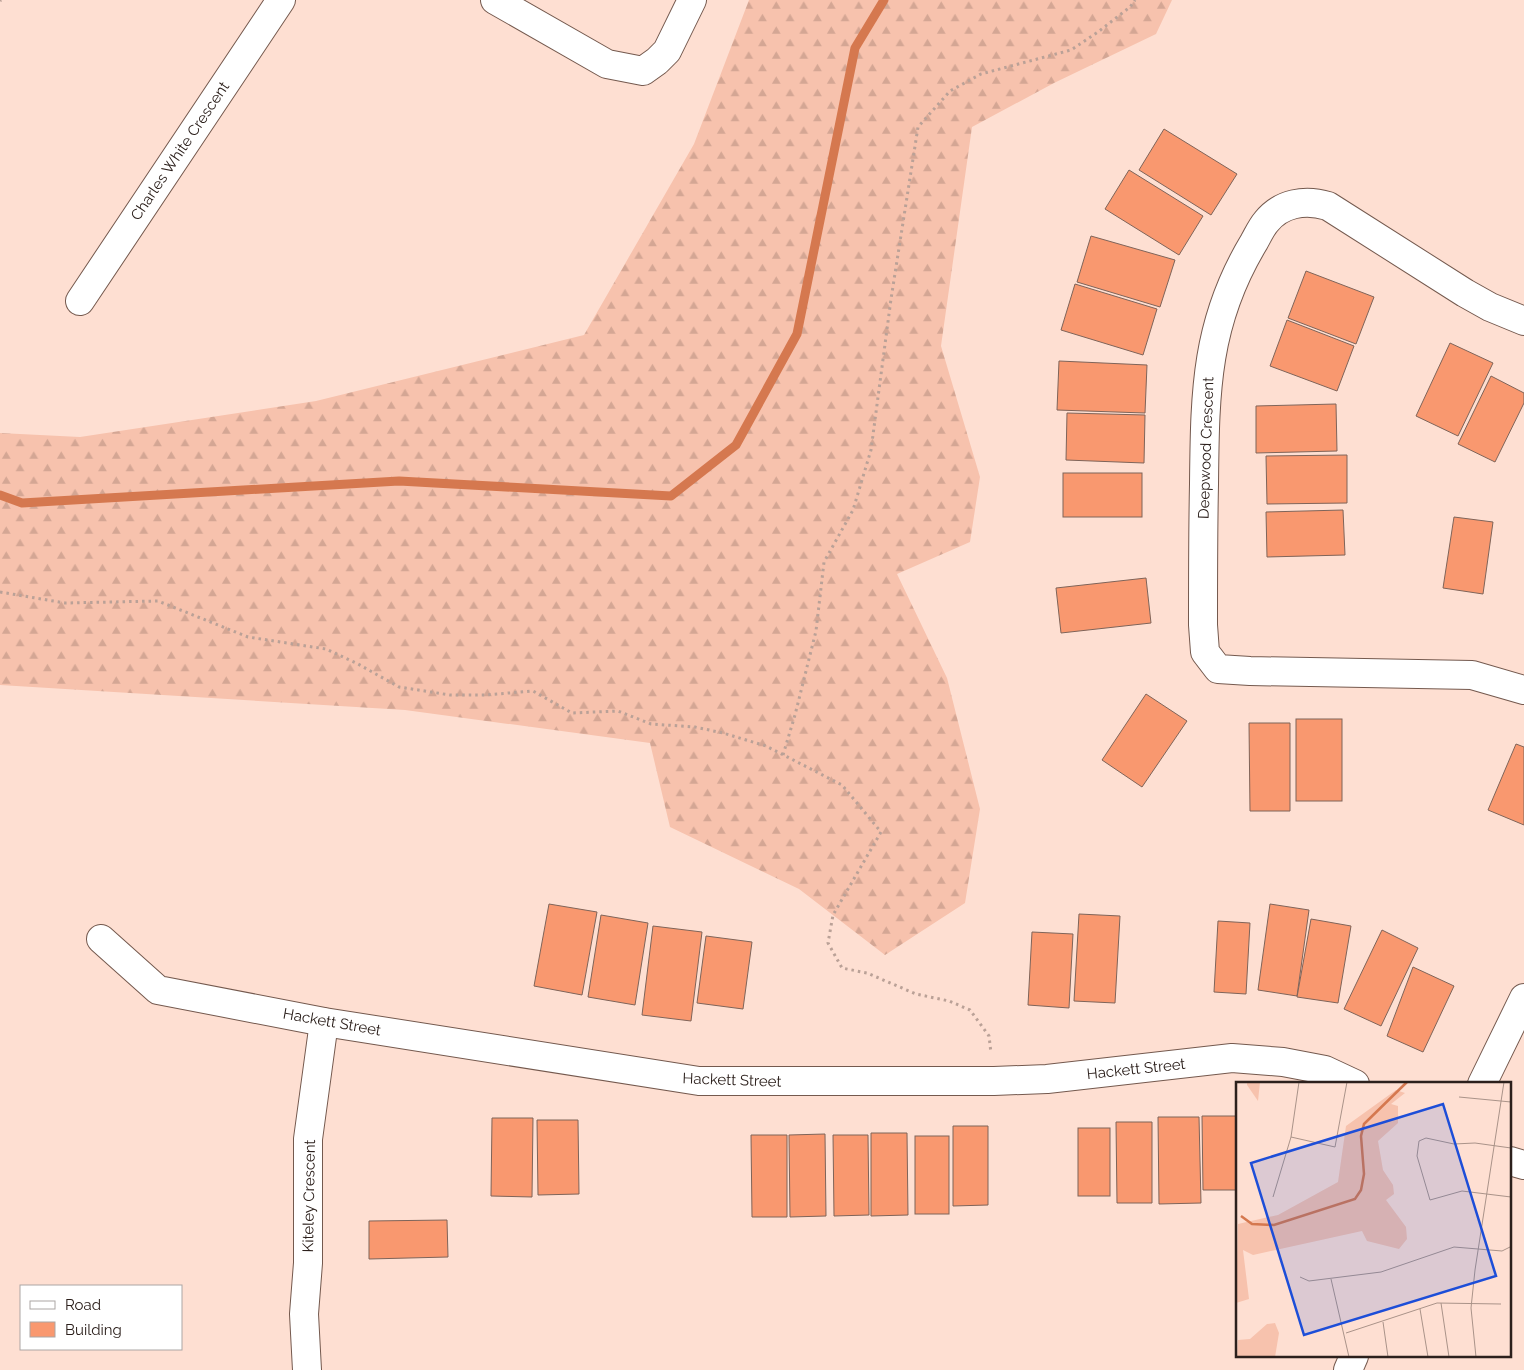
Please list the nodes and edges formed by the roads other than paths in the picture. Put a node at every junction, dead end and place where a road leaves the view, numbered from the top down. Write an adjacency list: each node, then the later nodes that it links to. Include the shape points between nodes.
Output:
1 (280, 0): 4 (street, Charles White Crescent)
2 (495, 0): 3 (street, via 607,64 643,71 667,52)
3 (692, 0)
4 (80, 301)
5 (1524, 321): 6 (street, Deepwood Crescent, via 1466,293 1328,206 1294,204 1269,219 1229,290 1212,351 1204,414 1203,625 1205,652 1218,669 1472,675)
6 (1524, 690)
7 (101, 939): 9 (street, Hackett Street, via 158,990)
8 (1524, 998): 11 (street)
9 (324, 1022): 10 (street, Hackett Street, via 698,1081 994,1081 1232,1058 1283,1062 1324,1070); 15 (street, Kiteley Crescent, via 308,1139 308,1263 304,1314)
10 (1351, 1082)
11 (1483, 1082)
12 (1512, 1162): 13 (street)
13 (1524, 1166)
14 (1353, 1358): 16 (street)
15 (308, 1370)
16 (1348, 1370)

